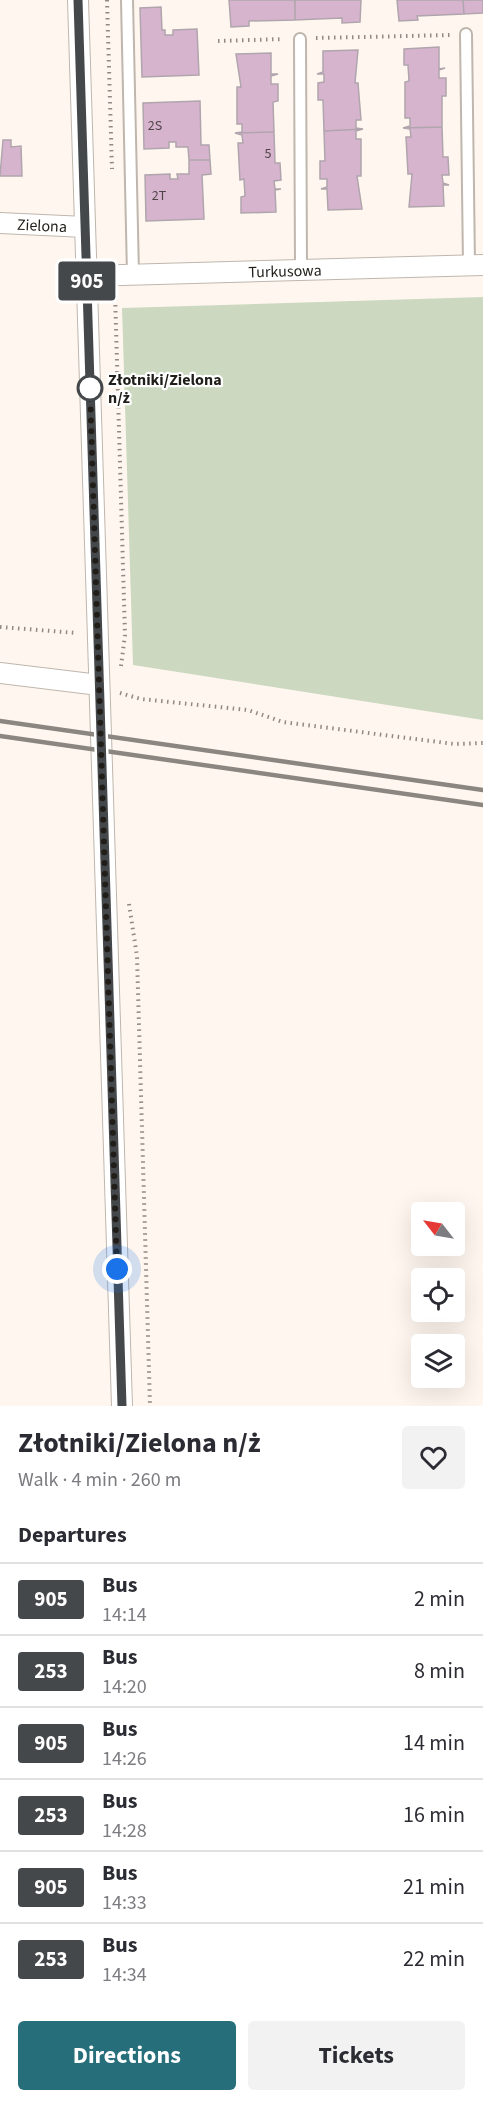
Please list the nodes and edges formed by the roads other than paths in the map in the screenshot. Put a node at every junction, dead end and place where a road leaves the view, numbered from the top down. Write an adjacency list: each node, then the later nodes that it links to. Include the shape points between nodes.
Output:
1 (78, 0): 6 (street)
2 (127, 0): 9 (lane)
3 (466, 34): 7 (lane)
4 (300, 39): 8 (lane)
5 (0, 223): 6 (street, Zielona)
6 (85, 227): 10 (street)
7 (476, 265): 8 (street, Turkusowa)
8 (301, 270): 9 (street, Turkusowa)
9 (133, 275): 10 (street, Turkusowa)
10 (87, 276): 12 (street, via 97,634)
11 (0, 673): 12 (street)
12 (108, 688): 13 (street)
13 (122, 1406)

